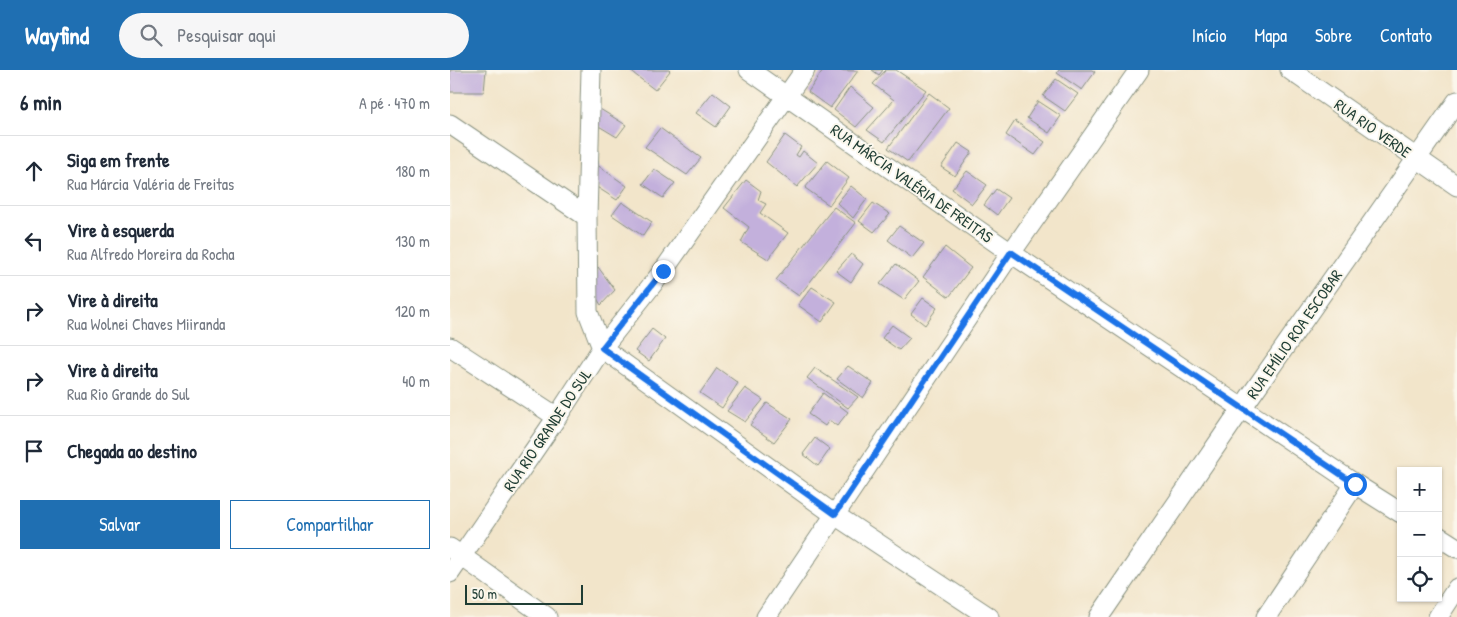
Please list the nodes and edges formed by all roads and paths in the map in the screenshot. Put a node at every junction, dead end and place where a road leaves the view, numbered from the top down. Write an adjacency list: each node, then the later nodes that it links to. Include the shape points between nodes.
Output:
1 (591, 70): 11 (street)
2 (749, 70): 6 (street, RUA MÁRCIA VALÉRIA DE FREITAS)
3 (805, 70): 6 (street, RUA RIO GRANDE DO SUL)
4 (1139, 70): 12 (street)
5 (1290, 70): 9 (street, RUA RIO VERDE)
6 (788, 96): 12 (street, RUA MÁRCIA VALÉRIA DE FREITAS); 14 (street, RUA RIO GRANDE DO SUL, via 663,271)
7 (1457, 100): 9 (street, RUA EMÍLIO ROA ESCOBAR)
8 (450, 124): 11 (street)
9 (1417, 159): 10 (street, RUA RIO VERDE); 15 (street, RUA EMÍLIO ROA ESCOBAR)
10 (1457, 186)
11 (587, 217): 14 (street, via 588,312)
12 (1011, 252): 15 (street, RUA MÁRCIA VALÉRIA DE FREITAS); 19 (street)
13 (450, 347): 16 (street)
14 (602, 348): 16 (street, RUA RIO GRANDE DO SUL); 19 (street)
15 (1242, 408): 17 (street, RUA MÁRCIA VALÉRIA DE FREITAS); 28 (street, RUA EMÍLIO ROA ESCOBAR)
16 (557, 417): 22 (street, RUA RIO GRANDE DO SUL)
17 (1355, 484): 18 (street, RUA MÁRCIA VALÉRIA DE FREITAS); 29 (street)
18 (1399, 512)
19 (835, 514): 26 (street); 27 (street)
20 (1442, 539): 21 (street)
21 (1457, 548)
22 (456, 552): 23 (street, RUA RIO GRANDE DO SUL); 25 (street)
23 (450, 573)
24 (1457, 588): 30 (street)
25 (547, 617)
26 (766, 617)
27 (989, 617)
28 (1099, 617)
29 (1266, 617)
30 (1438, 617)

